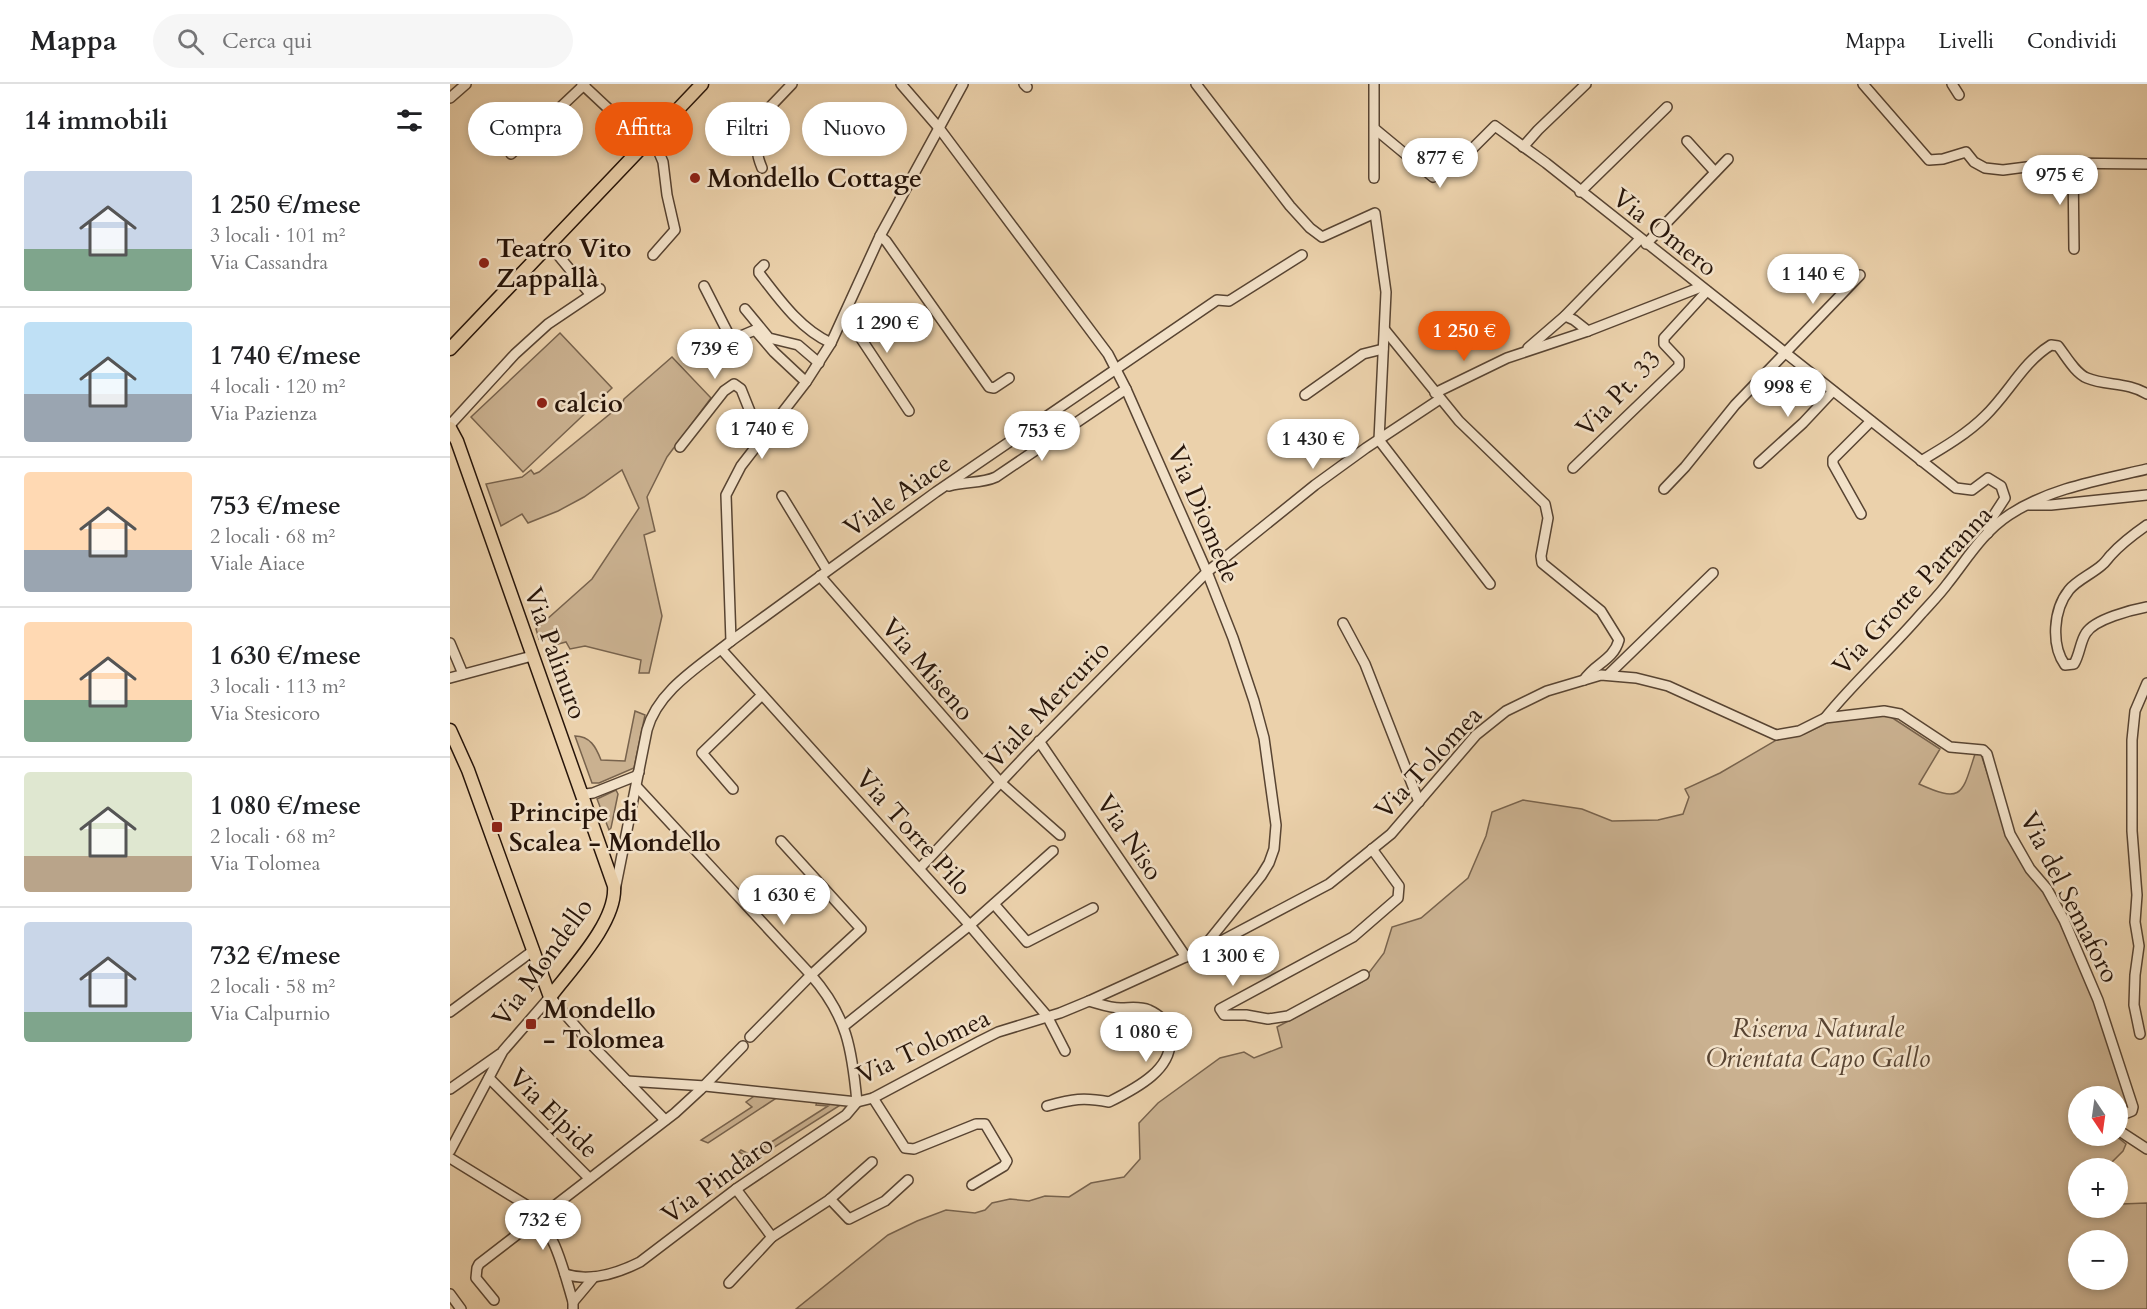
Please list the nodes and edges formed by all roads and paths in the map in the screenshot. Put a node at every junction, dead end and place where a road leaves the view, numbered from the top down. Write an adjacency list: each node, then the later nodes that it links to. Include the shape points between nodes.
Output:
1 (466, 84): 13 (street)
2 (584, 84): 14 (street); 15 (street)
3 (702, 84): 16 (main road)
4 (792, 84): 27 (street, via 771,106 777,122 757,144)
5 (900, 84): 18 (street, Via Diomede)
6 (963, 84): 18 (street)
7 (1196, 84): 46 (street, via 1290,206 1322,237 1376,213 1386,292)
8 (1374, 84): 19 (street)
9 (1586, 84): 21 (street)
10 (1863, 84): 25 (street, via 1929,160 1966,152 1985,168 2003,170)
11 (1952, 84): 12 (street)
12 (1959, 95)
13 (450, 98)
14 (565, 102)
15 (605, 102)
16 (685, 102)
17 (1667, 107): 30 (street)
18 (939, 128): 31 (street); 54 (street, Via Diomede)
19 (1375, 129): 21 (street, Via Omero, via 1433,177 1472,149 1495,126); 29 (street)
20 (1687, 141): 28 (street)
21 (1522, 146): 30 (street, Via Omero)
22 (633, 156): 33 (main road)
23 (659, 156): 35 (street, via 675,230)
24 (1728, 159): 28 (street)
25 (2073, 163): 26 (street); 34 (street)
26 (2147, 164)
27 (762, 168)
28 (1715, 172): 32 (street)
29 (1374, 178)
30 (1580, 192): 32 (street, Via Omero)
31 (880, 236): 45 (street); 55 (street, via 990,387)
32 (1643, 241): 41 (street, Via Omero); 44 (street)
33 (549, 244): 42 (street); 49 (main road)
34 (2074, 249)
35 (653, 255)
36 (1302, 255): 54 (street, Viale Aiace, via 1229,301 1217,300)
37 (764, 265): 48 (street, via 759,273 792,313 812,333)
38 (1860, 275): 51 (street)
39 (704, 286): 56 (street, via 730,337 755,330)
40 (600, 289): 42 (street)
41 (1704, 289): 47 (street); 51 (street, Via Omero); 70 (street, Via Pt. 33, via 1664,338 1679,366)
42 (590, 294): 64 (street, via 515,354)
43 (745, 309): 53 (street, via 769,339 795,343)
44 (1565, 316): 47 (street); 52 (street, via 1532,347)
45 (844, 318): 48 (street); 62 (street)
46 (1385, 330): 50 (street); 61 (street)
47 (1588, 331): 52 (street)
48 (831, 343): 53 (street)
49 (450, 349)
50 (1383, 349): 60 (street, via 1363,354); 66 (street)
51 (1785, 354): 58 (street, Via Omero); 72 (street, via 1735,405)
52 (1507, 358): 61 (street, Viale Mercurio)
53 (819, 363): 56 (street)
54 (1117, 369): 57 (street, Via Diomede); 73 (street, Viale Aiace)
55 (1009, 378)
56 (806, 382): 65 (street)
57 (1126, 389): 73 (street, via 996,477); 80 (street, Via Diomede)
58 (1833, 391): 63 (street, Via Omero); 69 (street)
59 (2147, 394): 68 (street, via 2137,388 2086,378 2058,346 2051,345 2038,353 1986,416)
60 (1305, 395)
61 (1438, 396): 66 (street, Viale Mercurio); 93 (street, via 1545,504 1548,518 1542,563 1601,611 1615,631 1619,640 1616,651)
62 (909, 411)
63 (1871, 421): 68 (street, Via Omero); 77 (street, via 1833,459)
64 (450, 427): 89 (main road, Via Palinuro)
65 (763, 438): 67 (street, via 741,389 734,384 724,391); 86 (street, via 741,466 726,495)
66 (1379, 440): 80 (street, Viale Mercurio, via 1315,485); 83 (street)
67 (680, 447)
68 (1921, 461): 79 (street, Via Omero, via 1956,488 1972,490 1988,478 2001,486 2005,498 1990,521)
69 (1759, 463)
70 (1573, 468)
71 (2147, 468): 76 (street, via 2088,482)
72 (1664, 489)
73 (936, 492): 81 (street, Viale Aiace)
74 (2147, 495): 76 (street, Via Grotte Partanna)
75 (782, 496): 81 (street, Via Miseno)
76 (2026, 505): 79 (street, Via Grotte Partanna)
77 (1860, 514)
78 (2147, 525): 84 (street, via 2103,565 2069,589 2057,623 2060,658 2065,665 2074,664 2091,626)
79 (1988, 533): 96 (street, Via Grotte Partanna, via 1948,584)
80 (1207, 572): 98 (street, Viale Mercurio); 115 (street, Via Diomede, via 1246,674 1264,738 1276,837 1261,876)
81 (823, 573): 86 (street, Viale Aiace); 100 (street, Via Miseno)
82 (1713, 573): 91 (street)
83 (1490, 584)
84 (2147, 607)
85 (1343, 623): 104 (street, via 1365,664)
86 (731, 641): 88 (street, Via Mondello)
87 (450, 643): 90 (street)
88 (721, 649): 95 (street, Via Torre Pilo); 99 (street, Via Mondello, via 678,684 654,710)
89 (532, 656): 90 (street); 103 (main road, Via Palinuro)
90 (463, 674): 92 (street)
91 (1608, 675): 93 (street, Via del Semaforo); 96 (street, Via del Semaforo, via 1668,686 1776,735 1799,731)
92 (450, 678)
93 (1584, 680): 104 (street, Via Tolomea, via 1547,691 1506,711 1476,735)
94 (2147, 683): 124 (street, via 2135,711 2132,740 2135,922 2139,946 2134,1005)
95 (762, 695): 102 (street, via 702,753); 109 (street, Via Torre Pilo)
96 (1825, 718): 132 (street, Via del Semaforo, via 1892,712 1950,747 1985,752 2010,834 2064,920 2098,1000)
97 (450, 730): 114 (main road)
98 (1039, 741): 100 (street, Viale Mercurio); 116 (street, Via Niso)
99 (639, 772): 101 (street, Via Mondello); 103 (street, via 593,793)
100 (1000, 782): 105 (street, Via Miseno); 109 (street, Viale Mercurio)
101 (637, 787): 110 (street, Via Mondello); 117 (street)
102 (733, 789)
103 (582, 792): 110 (main road, Via Palinuro)
104 (1419, 802): 107 (street, Via Tolomea)
105 (1060, 836)
106 (781, 841): 117 (street, via 861,929)
107 (1372, 849): 115 (street, Via Tolomea, via 1329,884); 118 (street, Via Tolomea, via 1399,886 1398,898 1353,937 1220,1009 1224,1016 1288,1016)
108 (1053, 851): 111 (street)
109 (920, 868): 113 (street, Via Torre Pilo)
110 (615, 895): 119 (main road, Via Mondello, via 601,928)
111 (994, 904): 112 (street, via 1027,942); 113 (street)
112 (1093, 908)
113 (970, 926): 122 (street, Via Torre Pilo); 123 (street)
114 (534, 950): 119 (main road); 121 (street)
115 (1202, 950): 116 (street, Via Tolomea)
116 (1186, 957): 120 (street, Via Tolomea)
117 (811, 975): 123 (street, via 832,1001); 125 (street)
118 (1364, 975)
119 (550, 997): 127 (street, Via Mondello); 130 (street)
120 (1089, 1001): 122 (street, Via Tolomea); 137 (street, via 1146,1009 1166,1023 1172,1045 1163,1065 1152,1076 1109,1102 1071,1099)
121 (450, 1012)
122 (1047, 1016): 128 (street, Via Torre Pilo); 135 (street, Via Tolomea, via 998,1032)
123 (843, 1026): 136 (street)
124 (2140, 1034)
125 (750, 1037)
126 (743, 1046): 131 (street)
127 (503, 1051): 129 (street, Via Mondello); 133 (street)
128 (1065, 1051)
129 (489, 1078): 142 (street, Via Mondello); 145 (street, Via Elpide)
130 (627, 1081): 131 (street, Via Tolomea); 139 (street)
131 (705, 1086): 136 (street, Via Tolomea); 139 (street)
132 (2126, 1086)
133 (450, 1089)
134 (2128, 1092): 138 (street, Via del Semaforo, via 2133,1107)
135 (873, 1098): 136 (street, Via Tolomea); 147 (street, via 905,1148 914,1149 985,1124 1007,1161)
136 (858, 1102): 148 (street, Via Pindaro, via 846,1115)
137 (1047, 1106)
138 (2128, 1113)
139 (665, 1120): 145 (street)
140 (2128, 1137): 141 (street)
141 (2147, 1149)
142 (450, 1151)
143 (450, 1158): 150 (street, via 528,1206)
144 (872, 1162): 149 (street)
145 (589, 1178): 150 (street)
146 (908, 1180): 149 (street, via 885,1201 849,1219)
147 (972, 1185)
148 (736, 1188): 151 (street); 153 (street, Via Pindaro, via 640,1262)
149 (830, 1199): 151 (street)
150 (539, 1217): 152 (street); 156 (street, via 477,1268 476,1278)
151 (772, 1237): 154 (street)
152 (565, 1274): 153 (street, Via Pindaro); 157 (street)
153 (594, 1277): 157 (street)
154 (729, 1283)
155 (450, 1294): 158 (street)
156 (494, 1299)
157 (573, 1306)
158 (461, 1309)

